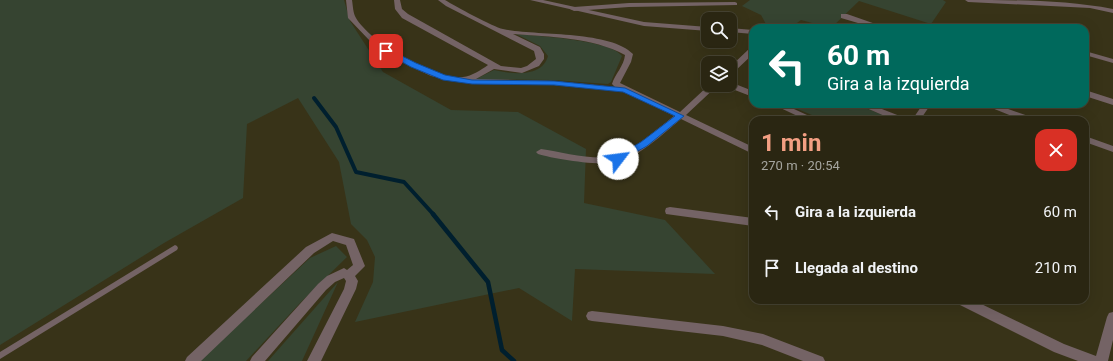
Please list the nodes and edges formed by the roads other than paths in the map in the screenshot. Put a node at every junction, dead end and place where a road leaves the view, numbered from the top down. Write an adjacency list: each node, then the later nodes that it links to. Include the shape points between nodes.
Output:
1 (349, 0): 22 (street, via 352,17 369,37 386,51 443,77)
2 (397, 0): 21 (street, via 399,9 405,16)
3 (441, 0): 12 (street)
4 (533, 0): 7 (street)
5 (968, 0): 8 (street, via 1090,6)
6 (735, 4): 7 (street, via 629,5)
7 (574, 9): 11 (street, via 644,24)
8 (1112, 15)
9 (844, 16): 10 (street)
10 (870, 24)
11 (701, 28)
12 (503, 31): 21 (street, via 537,49 540,59 536,64 522,70); 24 (street, via 605,43 622,49 629,54 629,60 616,84)
13 (737, 31): 14 (street)
14 (749, 32)
15 (749, 54): 17 (street)
16 (1089, 54): 19 (street)
17 (744, 58): 18 (street); 20 (street)
18 (749, 60)
19 (1113, 61)
20 (737, 64)
21 (493, 66): 22 (street)
22 (463, 80): 24 (street, via 554,83)
23 (737, 88): 26 (street)
24 (625, 90): 32 (street)
25 (706, 92): 32 (street)
26 (749, 92)
27 (1089, 94): 28 (street)
28 (1113, 102)
29 (794, 108): 33 (street)
30 (871, 108): 34 (street)
31 (997, 108): 35 (street)
32 (680, 116): 37 (street); 39 (street, via 644,144 618,159 598,160)
33 (807, 116)
34 (892, 116)
35 (1020, 116)
36 (1089, 140): 38 (street)
37 (749, 148)
38 (1113, 149)
39 (541, 152)
40 (670, 211): 41 (street)
41 (749, 222)
42 (175, 248): 47 (lane)
43 (349, 275): 48 (street, via 359,266 356,255 350,242 332,238 310,250); 49 (street, via 344,273 330,279); 50 (street, via 352,281 350,289)
44 (970, 304): 52 (street, via 1059,348)
45 (592, 316): 51 (street, via 723,331 763,340)
46 (1113, 317): 53 (street)
47 (0, 356)
48 (192, 361)
49 (257, 361)
50 (314, 361)
51 (818, 361)
52 (1094, 361)
53 (1101, 361)

